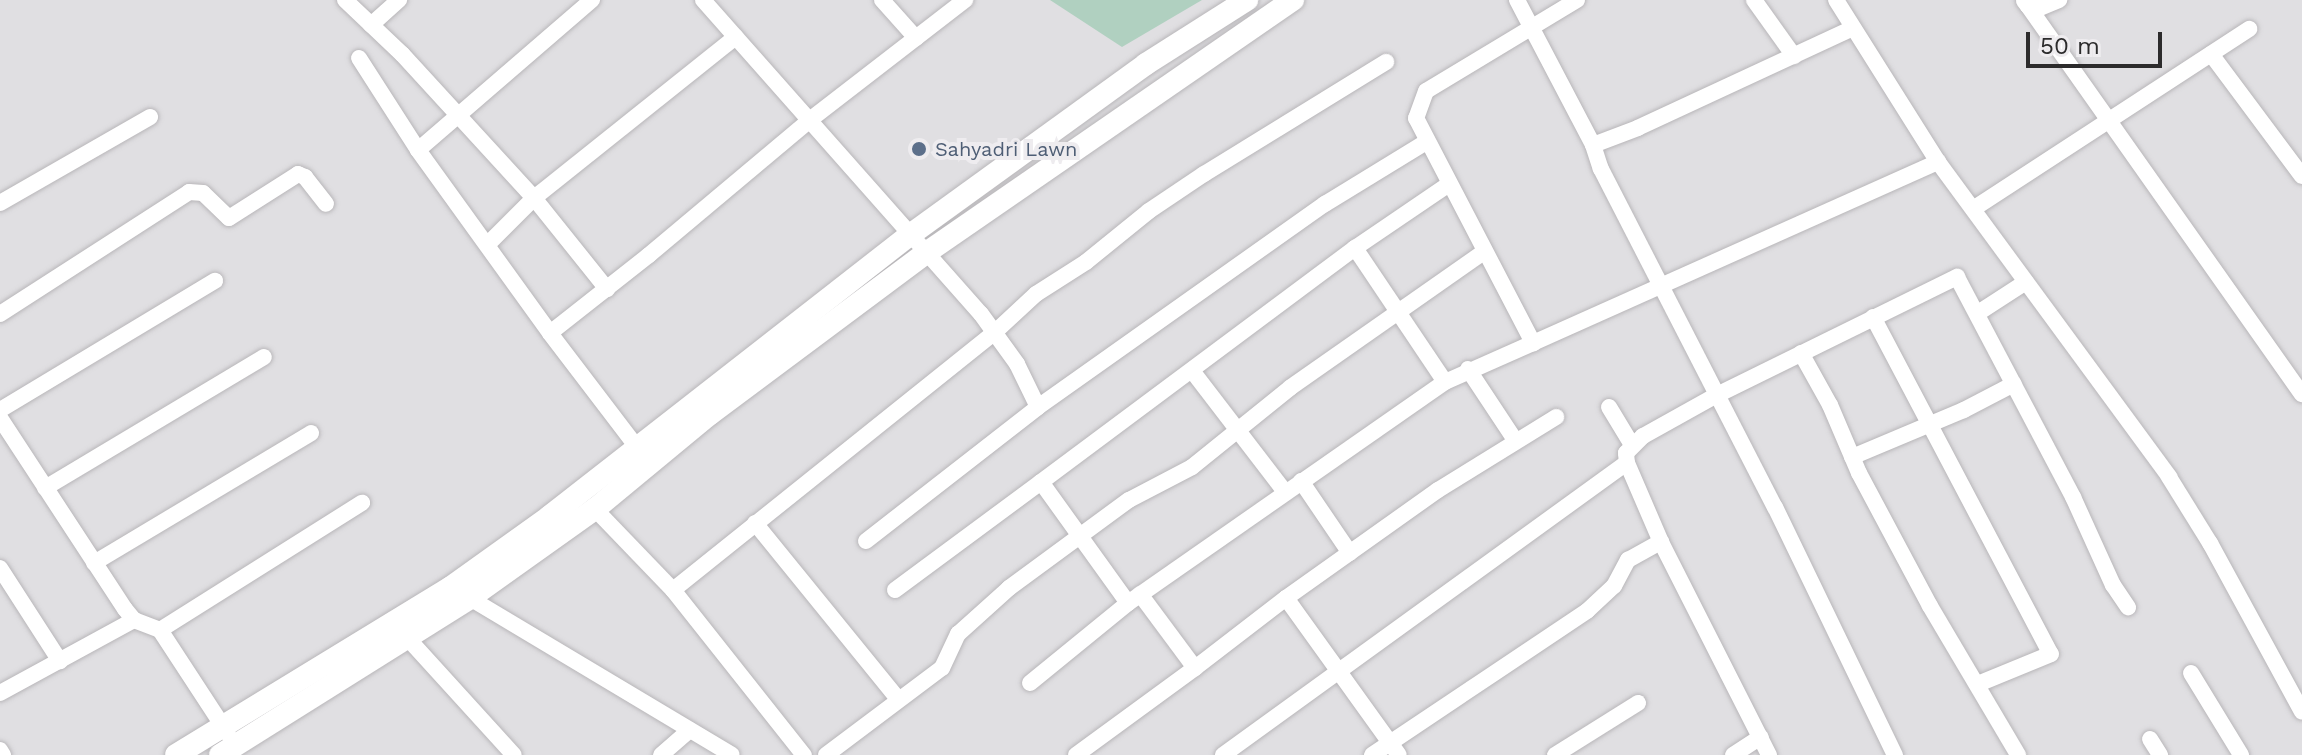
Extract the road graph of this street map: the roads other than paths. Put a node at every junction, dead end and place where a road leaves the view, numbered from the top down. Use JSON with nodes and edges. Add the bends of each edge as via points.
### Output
{"nodes":[{"id":1,"x":345,"y":0,"type":"edge"},
{"id":2,"x":399,"y":0,"type":"edge"},
{"id":3,"x":592,"y":0,"type":"edge"},
{"id":4,"x":703,"y":0,"type":"edge"},
{"id":5,"x":882,"y":0,"type":"edge"},
{"id":6,"x":965,"y":0,"type":"edge"},
{"id":7,"x":1247,"y":0,"type":"edge"},
{"id":8,"x":1293,"y":0,"type":"edge"},
{"id":9,"x":1517,"y":0,"type":"edge"},
{"id":10,"x":1577,"y":0,"type":"edge"},
{"id":11,"x":1754,"y":0,"type":"edge"},
{"id":12,"x":1836,"y":0,"type":"edge"},
{"id":13,"x":2059,"y":0,"type":"edge"},
{"id":14,"x":2026,"y":3,"type":"edge"},
{"id":15,"x":371,"y":25,"type":"junction"},
{"id":16,"x":1533,"y":28,"type":"junction"},
{"id":17,"x":1853,"y":28,"type":"junction"},
{"id":18,"x":2249,"y":29,"type":"dead end"},
{"id":19,"x":736,"y":37,"type":"junction"},
{"id":20,"x":916,"y":38,"type":"junction"},
{"id":21,"x":2211,"y":54,"type":"junction"},
{"id":22,"x":1794,"y":56,"type":"junction"},
{"id":23,"x":359,"y":58,"type":"dead end"},
{"id":24,"x":1386,"y":62,"type":"dead end"},
{"id":25,"x":459,"y":116,"type":"junction"},
{"id":26,"x":150,"y":117,"type":"dead end"},
{"id":27,"x":811,"y":119,"type":"junction"},
{"id":28,"x":2108,"y":120,"type":"junction"},
{"id":29,"x":1426,"y":142,"type":"junction"},
{"id":30,"x":1593,"y":145,"type":"junction"},
{"id":31,"x":418,"y":150,"type":"junction"},
{"id":32,"x":1938,"y":162,"type":"junction"},
{"id":33,"x":2302,"y":176,"type":"edge"},
{"id":34,"x":1449,"y":184,"type":"junction"},
{"id":35,"x":534,"y":198,"type":"junction"},
{"id":36,"x":0,"y":203,"type":"edge"},
{"id":37,"x":326,"y":204,"type":"dead end"},
{"id":38,"x":1973,"y":209,"type":"junction"},
{"id":39,"x":910,"y":235,"type":"junction"},
{"id":40,"x":489,"y":243,"type":"junction"},
{"id":41,"x":1355,"y":248,"type":"junction"},
{"id":42,"x":1484,"y":252,"type":"junction"},
{"id":43,"x":926,"y":253,"type":"junction"},
{"id":44,"x":215,"y":281,"type":"dead end"},
{"id":45,"x":2026,"y":282,"type":"junction"},
{"id":46,"x":1663,"y":286,"type":"junction"},
{"id":47,"x":607,"y":289,"type":"junction"},
{"id":48,"x":1398,"y":311,"type":"junction"},
{"id":49,"x":1978,"y":313,"type":"junction"},
{"id":50,"x":0,"y":314,"type":"edge"},
{"id":51,"x":1873,"y":317,"type":"junction"},
{"id":52,"x":995,"y":332,"type":"junction"},
{"id":53,"x":550,"y":333,"type":"junction"},
{"id":54,"x":1533,"y":343,"type":"junction"},
{"id":55,"x":1801,"y":353,"type":"junction"},
{"id":56,"x":264,"y":357,"type":"dead end"},
{"id":57,"x":1468,"y":369,"type":"junction"},
{"id":58,"x":1193,"y":372,"type":"junction"},
{"id":59,"x":1445,"y":382,"type":"junction"},
{"id":60,"x":2014,"y":384,"type":"junction"},
{"id":61,"x":2302,"y":394,"type":"edge"},
{"id":62,"x":1715,"y":396,"type":"junction"},
{"id":63,"x":1038,"y":407,"type":"junction"},
{"id":64,"x":1609,"y":407,"type":"dead end"},
{"id":65,"x":0,"y":410,"type":"edge"},
{"id":66,"x":1556,"y":417,"type":"dead end"},
{"id":67,"x":0,"y":418,"type":"edge"},
{"id":68,"x":1930,"y":425,"type":"junction"},
{"id":69,"x":1236,"y":430,"type":"junction"},
{"id":70,"x":311,"y":433,"type":"dead end"},
{"id":71,"x":1515,"y":440,"type":"junction"},
{"id":72,"x":1632,"y":445,"type":"junction"},
{"id":73,"x":636,"y":446,"type":"junction"},
{"id":74,"x":1852,"y":457,"type":"junction"},
{"id":75,"x":1627,"y":463,"type":"junction"},
{"id":76,"x":1301,"y":481,"type":"junction"},
{"id":77,"x":1041,"y":482,"type":"junction"},
{"id":78,"x":45,"y":488,"type":"junction"},
{"id":79,"x":1285,"y":492,"type":"junction"},
{"id":80,"x":362,"y":503,"type":"dead end"},
{"id":81,"x":595,"y":509,"type":"junction"},
{"id":82,"x":755,"y":523,"type":"junction"},
{"id":83,"x":1082,"y":535,"type":"junction"},
{"id":84,"x":866,"y":541,"type":"dead end"},
{"id":85,"x":1661,"y":542,"type":"junction"},
{"id":86,"x":1350,"y":553,"type":"junction"},
{"id":87,"x":94,"y":563,"type":"junction"},
{"id":88,"x":0,"y":568,"type":"edge"},
{"id":89,"x":673,"y":590,"type":"junction"},
{"id":90,"x":895,"y":590,"type":"dead end"},
{"id":91,"x":460,"y":593,"type":"junction"},
{"id":92,"x":1134,"y":598,"type":"junction"},
{"id":93,"x":1286,"y":598,"type":"junction"},
{"id":94,"x":2128,"y":607,"type":"dead end"},
{"id":95,"x":134,"y":620,"type":"junction"},
{"id":96,"x":160,"y":630,"type":"junction"},
{"id":97,"x":400,"y":630,"type":"junction"},
{"id":98,"x":60,"y":661,"type":"junction"},
{"id":99,"x":1195,"y":668,"type":"junction"},
{"id":100,"x":1342,"y":672,"type":"junction"},
{"id":101,"x":2191,"y":673,"type":"dead end"},
{"id":102,"x":1030,"y":683,"type":"dead end"},
{"id":103,"x":1978,"y":684,"type":"junction"},
{"id":104,"x":0,"y":693,"type":"edge"},
{"id":105,"x":898,"y":699,"type":"junction"},
{"id":106,"x":1638,"y":703,"type":"dead end"},
{"id":107,"x":2302,"y":712,"type":"edge"},
{"id":108,"x":221,"y":727,"type":"junction"},
{"id":109,"x":690,"y":730,"type":"junction"},
{"id":110,"x":1761,"y":737,"type":"junction"},
{"id":111,"x":2150,"y":739,"type":"dead end"},
{"id":112,"x":229,"y":749,"type":"edge"},
{"id":113,"x":1394,"y":749,"type":"edge"},
{"id":114,"x":504,"y":752,"type":"edge"},
{"id":115,"x":176,"y":755,"type":"edge"},
{"id":116,"x":661,"y":755,"type":"edge"},
{"id":117,"x":732,"y":755,"type":"edge"},
{"id":118,"x":804,"y":755,"type":"edge"},
{"id":119,"x":826,"y":755,"type":"edge"},
{"id":120,"x":1076,"y":755,"type":"edge"},
{"id":121,"x":1223,"y":755,"type":"edge"},
{"id":122,"x":1372,"y":755,"type":"edge"},
{"id":123,"x":1555,"y":755,"type":"edge"},
{"id":124,"x":1733,"y":755,"type":"edge"},
{"id":125,"x":1769,"y":755,"type":"edge"},
{"id":126,"x":1895,"y":755,"type":"edge"},
{"id":127,"x":2018,"y":755,"type":"edge"},
{"id":128,"x":2160,"y":755,"type":"edge"},
{"id":129,"x":2241,"y":755,"type":"edge"}],
"edges":[{"from":1,"to":15,"type":"street"},
{"from":2,"to":15,"type":"street"},
{"from":3,"to":25,"type":"street"},
{"from":4,"to":19,"type":"street"},
{"from":5,"to":20,"type":"street"},
{"from":6,"to":20,"type":"street"},
{"from":7,"to":39,"type":"street","via":[[1146,64]]},
{"from":8,"to":43,"type":"street"},
{"from":9,"to":16,"type":"street"},
{"from":10,"to":16,"type":"street"},
{"from":11,"to":22,"type":"street"},
{"from":12,"to":17,"type":"street"},
{"from":13,"to":14,"type":"street","via":[[2040,8]]},
{"from":14,"to":28,"type":"street"},
{"from":15,"to":25,"type":"street"},
{"from":16,"to":29,"type":"street","via":[[1426,91],[1416,118]]},
{"from":16,"to":30,"type":"street"},
{"from":17,"to":22,"type":"street"},
{"from":17,"to":32,"type":"street"},
{"from":18,"to":21,"type":"street"},
{"from":19,"to":27,"type":"street"},
{"from":19,"to":35,"type":"street"},
{"from":20,"to":27,"type":"street"},
{"from":21,"to":28,"type":"street"},
{"from":21,"to":33,"type":"street"},
{"from":22,"to":30,"type":"street"},
{"from":23,"to":31,"type":"street"},
{"from":24,"to":52,"type":"street","via":[[1160,203],[1036,294]]},
{"from":25,"to":31,"type":"street"},
{"from":25,"to":35,"type":"street"},
{"from":26,"to":36,"type":"street"},
{"from":27,"to":39,"type":"street"},
{"from":27,"to":47,"type":"street"},
{"from":28,"to":38,"type":"street"},
{"from":28,"to":61,"type":"street"},
{"from":29,"to":34,"type":"street"},
{"from":29,"to":63,"type":"street","via":[[1325,204]]},
{"from":30,"to":46,"type":"street"},
{"from":31,"to":40,"type":"street"},
{"from":32,"to":38,"type":"street"},
{"from":32,"to":46,"type":"street"},
{"from":34,"to":41,"type":"street"},
{"from":34,"to":42,"type":"street"},
{"from":35,"to":40,"type":"street"},
{"from":35,"to":47,"type":"street"},
{"from":37,"to":50,"type":"street","via":[[298,174],[229,218],[203,193],[189,192]]},
{"from":38,"to":45,"type":"street"},
{"from":39,"to":43,"type":"street"},
{"from":39,"to":73,"type":"street"},
{"from":40,"to":53,"type":"street"},
{"from":41,"to":48,"type":"street"},
{"from":41,"to":58,"type":"street"},
{"from":42,"to":48,"type":"street"},
{"from":42,"to":54,"type":"street"},
{"from":43,"to":52,"type":"street"},
{"from":43,"to":81,"type":"street","via":[[698,423]]},
{"from":44,"to":65,"type":"street"},
{"from":45,"to":49,"type":"street"},
{"from":45,"to":107,"type":"street","via":[[2169,477]]},
{"from":46,"to":54,"type":"street"},
{"from":46,"to":62,"type":"street"},
{"from":47,"to":53,"type":"street"},
{"from":48,"to":59,"type":"street"},
{"from":48,"to":69,"type":"street"},
{"from":49,"to":51,"type":"street","via":[[1957,277]]},
{"from":49,"to":60,"type":"street"},
{"from":51,"to":55,"type":"street"},
{"from":51,"to":68,"type":"street"},
{"from":52,"to":63,"type":"street"},
{"from":52,"to":82,"type":"street"},
{"from":53,"to":73,"type":"street"},
{"from":54,"to":57,"type":"street"},
{"from":55,"to":62,"type":"street"},
{"from":55,"to":74,"type":"street"},
{"from":56,"to":78,"type":"street"},
{"from":57,"to":59,"type":"street"},
{"from":57,"to":71,"type":"street"},
{"from":58,"to":69,"type":"street"},
{"from":58,"to":77,"type":"street"},
{"from":59,"to":76,"type":"street"},
{"from":60,"to":68,"type":"street"},
{"from":60,"to":94,"type":"street"},
{"from":62,"to":72,"type":"street"},
{"from":62,"to":126,"type":"street"},
{"from":63,"to":84,"type":"street"},
{"from":64,"to":72,"type":"street"},
{"from":66,"to":71,"type":"street"},
{"from":67,"to":78,"type":"street"},
{"from":68,"to":74,"type":"street"},
{"from":68,"to":103,"type":"street","via":[[2051,654]]},
{"from":69,"to":79,"type":"street"},
{"from":69,"to":83,"type":"street","via":[[1192,467],[1129,500]]},
{"from":70,"to":87,"type":"street"},
{"from":71,"to":86,"type":"street"},
{"from":72,"to":75,"type":"street"},
{"from":73,"to":91,"type":"street"},
{"from":74,"to":103,"type":"street","via":[[1930,606]]},
{"from":75,"to":85,"type":"street"},
{"from":75,"to":100,"type":"street"},
{"from":76,"to":79,"type":"street"},
{"from":76,"to":86,"type":"street"},
{"from":77,"to":83,"type":"street"},
{"from":77,"to":90,"type":"street"},
{"from":78,"to":87,"type":"street"},
{"from":79,"to":92,"type":"street"},
{"from":80,"to":96,"type":"street"},
{"from":81,"to":89,"type":"street"},
{"from":81,"to":91,"type":"street"},
{"from":82,"to":89,"type":"street"},
{"from":82,"to":105,"type":"street"},
{"from":83,"to":92,"type":"street"},
{"from":83,"to":105,"type":"street","via":[[983,609],[958,634],[942,668]]},
{"from":85,"to":110,"type":"street"},
{"from":85,"to":113,"type":"street","via":[[1628,560],[1614,586],[1587,611]]},
{"from":86,"to":93,"type":"street"},
{"from":87,"to":95,"type":"street"},
{"from":88,"to":98,"type":"street"},
{"from":89,"to":118,"type":"street"},
{"from":91,"to":97,"type":"street"},
{"from":91,"to":109,"type":"street"},
{"from":92,"to":99,"type":"street"},
{"from":92,"to":102,"type":"street"},
{"from":93,"to":99,"type":"street"},
{"from":93,"to":100,"type":"street"},
{"from":95,"to":96,"type":"street"},
{"from":95,"to":98,"type":"street"},
{"from":96,"to":108,"type":"street"},
{"from":97,"to":108,"type":"street"},
{"from":97,"to":112,"type":"street"},
{"from":97,"to":114,"type":"street"},
{"from":98,"to":104,"type":"street"},
{"from":99,"to":120,"type":"street"},
{"from":100,"to":113,"type":"street"},
{"from":100,"to":121,"type":"street"},
{"from":101,"to":129,"type":"street"},
{"from":103,"to":127,"type":"street"},
{"from":105,"to":119,"type":"street"},
{"from":106,"to":123,"type":"street"},
{"from":108,"to":112,"type":"street"},
{"from":108,"to":115,"type":"street"},
{"from":109,"to":116,"type":"street"},
{"from":109,"to":117,"type":"street"},
{"from":110,"to":124,"type":"street"},
{"from":110,"to":125,"type":"street"},
{"from":111,"to":128,"type":"street"},
{"from":113,"to":122,"type":"street"}]}
